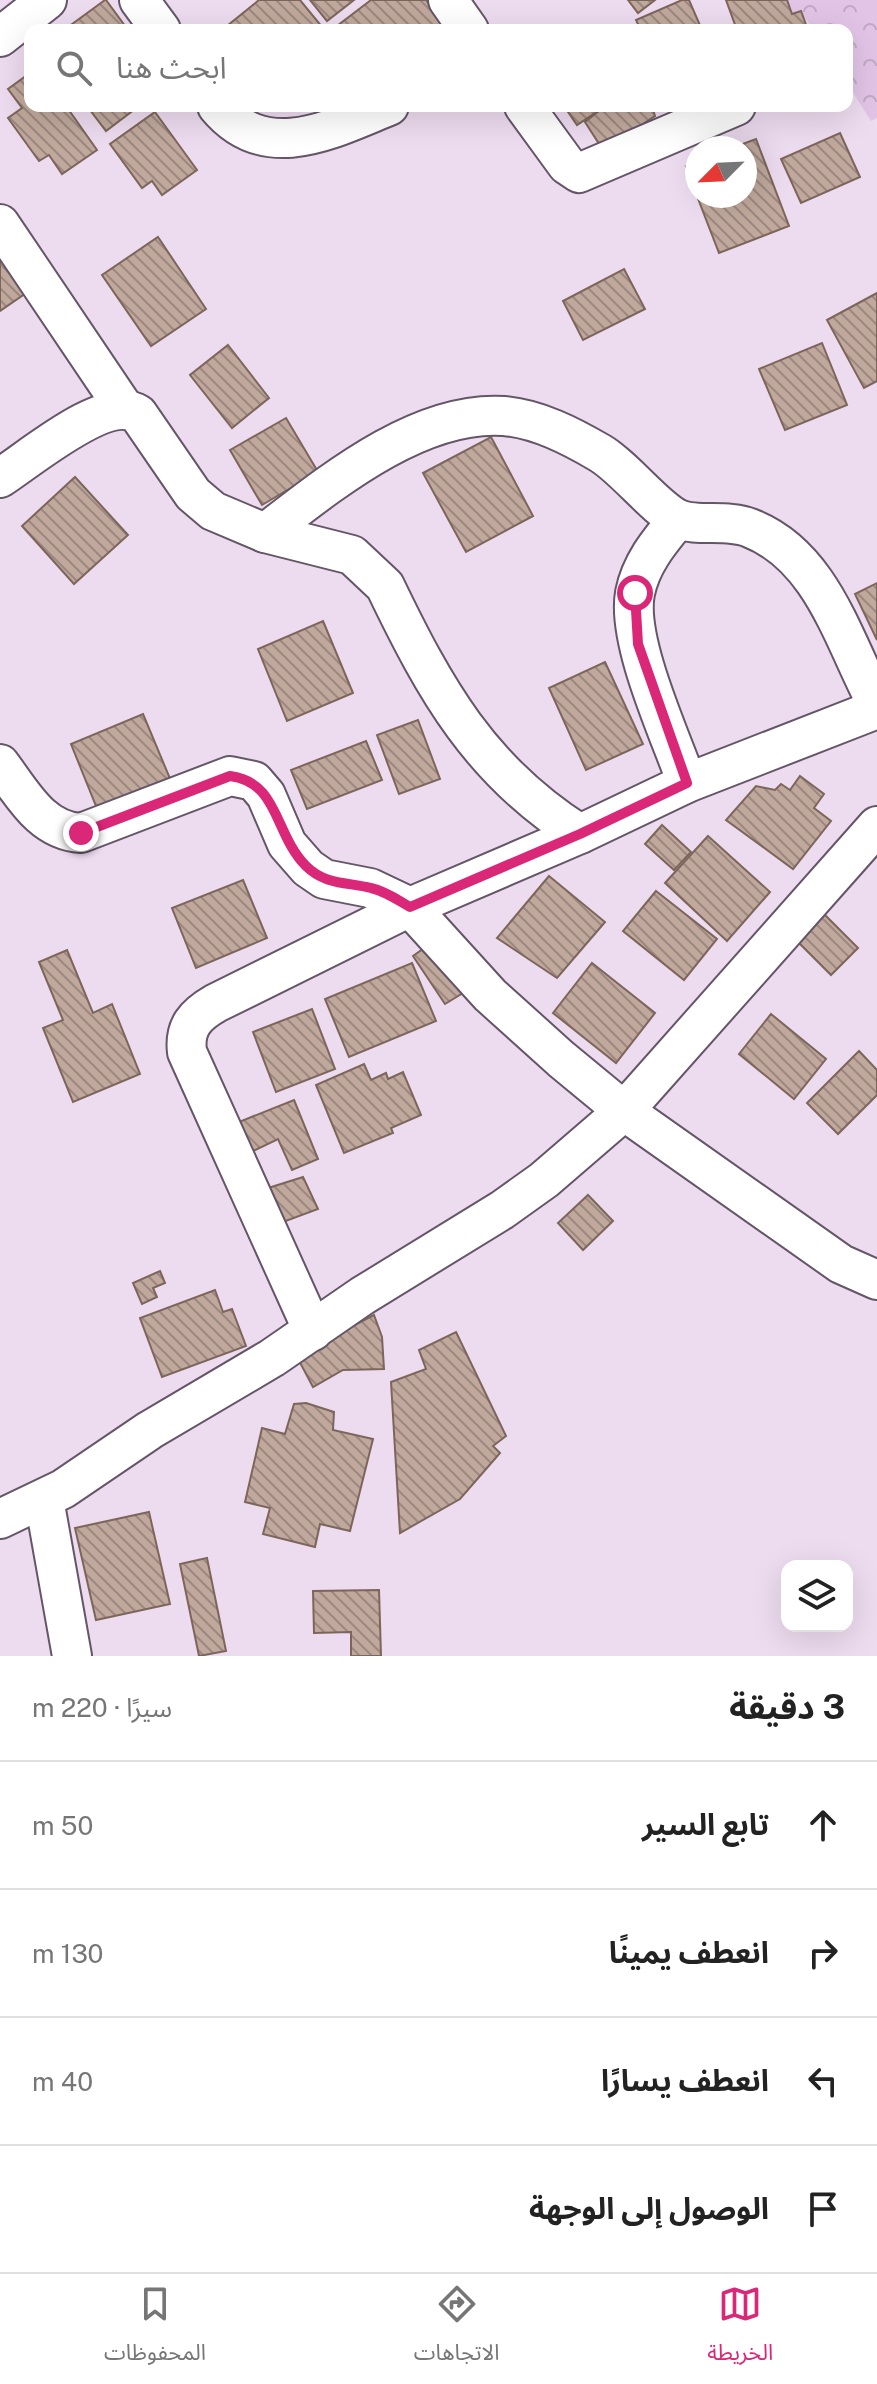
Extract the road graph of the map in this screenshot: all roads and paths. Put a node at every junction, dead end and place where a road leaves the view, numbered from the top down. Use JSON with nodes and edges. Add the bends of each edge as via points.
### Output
{"nodes":[{"id":1,"x":47,"y":0,"type":"edge"},
{"id":2,"x":139,"y":0,"type":"edge"},
{"id":3,"x":448,"y":0,"type":"edge"},
{"id":4,"x":157,"y":24,"type":"edge"},
{"id":5,"x":465,"y":24,"type":"edge"},
{"id":6,"x":0,"y":37,"type":"edge"},
{"id":7,"x":223,"y":112,"type":"edge"},
{"id":8,"x":374,"y":112,"type":"edge"},
{"id":9,"x":528,"y":112,"type":"edge"},
{"id":10,"x":722,"y":112,"type":"edge"},
{"id":11,"x":0,"y":224,"type":"edge"},
{"id":12,"x":124,"y":408,"type":"junction"},
{"id":13,"x":0,"y":478,"type":"edge"},
{"id":14,"x":678,"y":519,"type":"junction"},
{"id":15,"x":265,"y":533,"type":"junction"},
{"id":16,"x":877,"y":706,"type":"edge"},
{"id":17,"x":0,"y":764,"type":"edge"},
{"id":18,"x":687,"y":783,"type":"junction"},
{"id":19,"x":877,"y":826,"type":"edge"},
{"id":20,"x":580,"y":834,"type":"junction"},
{"id":21,"x":410,"y":907,"type":"junction"},
{"id":22,"x":624,"y":1111,"type":"junction"},
{"id":23,"x":877,"y":1280,"type":"edge"},
{"id":24,"x":313,"y":1331,"type":"junction"},
{"id":25,"x":44,"y":1499,"type":"junction"},
{"id":26,"x":0,"y":1519,"type":"edge"},
{"id":27,"x":72,"y":1656,"type":"edge"}],
"edges":[{"from":1,"to":6,"type":"street"},
{"from":2,"to":4,"type":"street"},
{"from":3,"to":5,"type":"street"},
{"from":7,"to":8,"type":"street","via":[[237,125],[288,140]]},
{"from":9,"to":10,"type":"street","via":[[567,165],[579,173]]},
{"from":11,"to":12,"type":"street"},
{"from":12,"to":13,"type":"street","via":[[92,418]]},
{"from":12,"to":15,"type":"street","via":[[148,423],[193,494],[231,521]]},
{"from":14,"to":15,"type":"street","via":[[605,455],[568,435],[505,416],[470,418],[382,450]]},
{"from":14,"to":16,"type":"street","via":[[745,526],[776,539],[803,563]]},
{"from":14,"to":18,"type":"street","via":[[642,571],[634,612],[638,644]]},
{"from":15,"to":20,"type":"street","via":[[352,555],[367,567],[385,586],[462,728],[541,810]]},
{"from":16,"to":18,"type":"street"},
{"from":17,"to":21,"type":"street","via":[[41,817],[64,832],[81,833],[230,776],[254,781],[266,795],[287,844],[308,868],[324,879],[370,888]]},
{"from":18,"to":20,"type":"street"},
{"from":19,"to":22,"type":"street"},
{"from":20,"to":21,"type":"street"},
{"from":21,"to":22,"type":"street","via":[[490,995]]},
{"from":21,"to":24,"type":"street","via":[[206,1008],[185,1038]]},
{"from":22,"to":23,"type":"street","via":[[841,1264]]},
{"from":22,"to":24,"type":"street","via":[[502,1210]]},
{"from":24,"to":25,"type":"street"},
{"from":25,"to":26,"type":"street"},
{"from":25,"to":27,"type":"street"}]}
